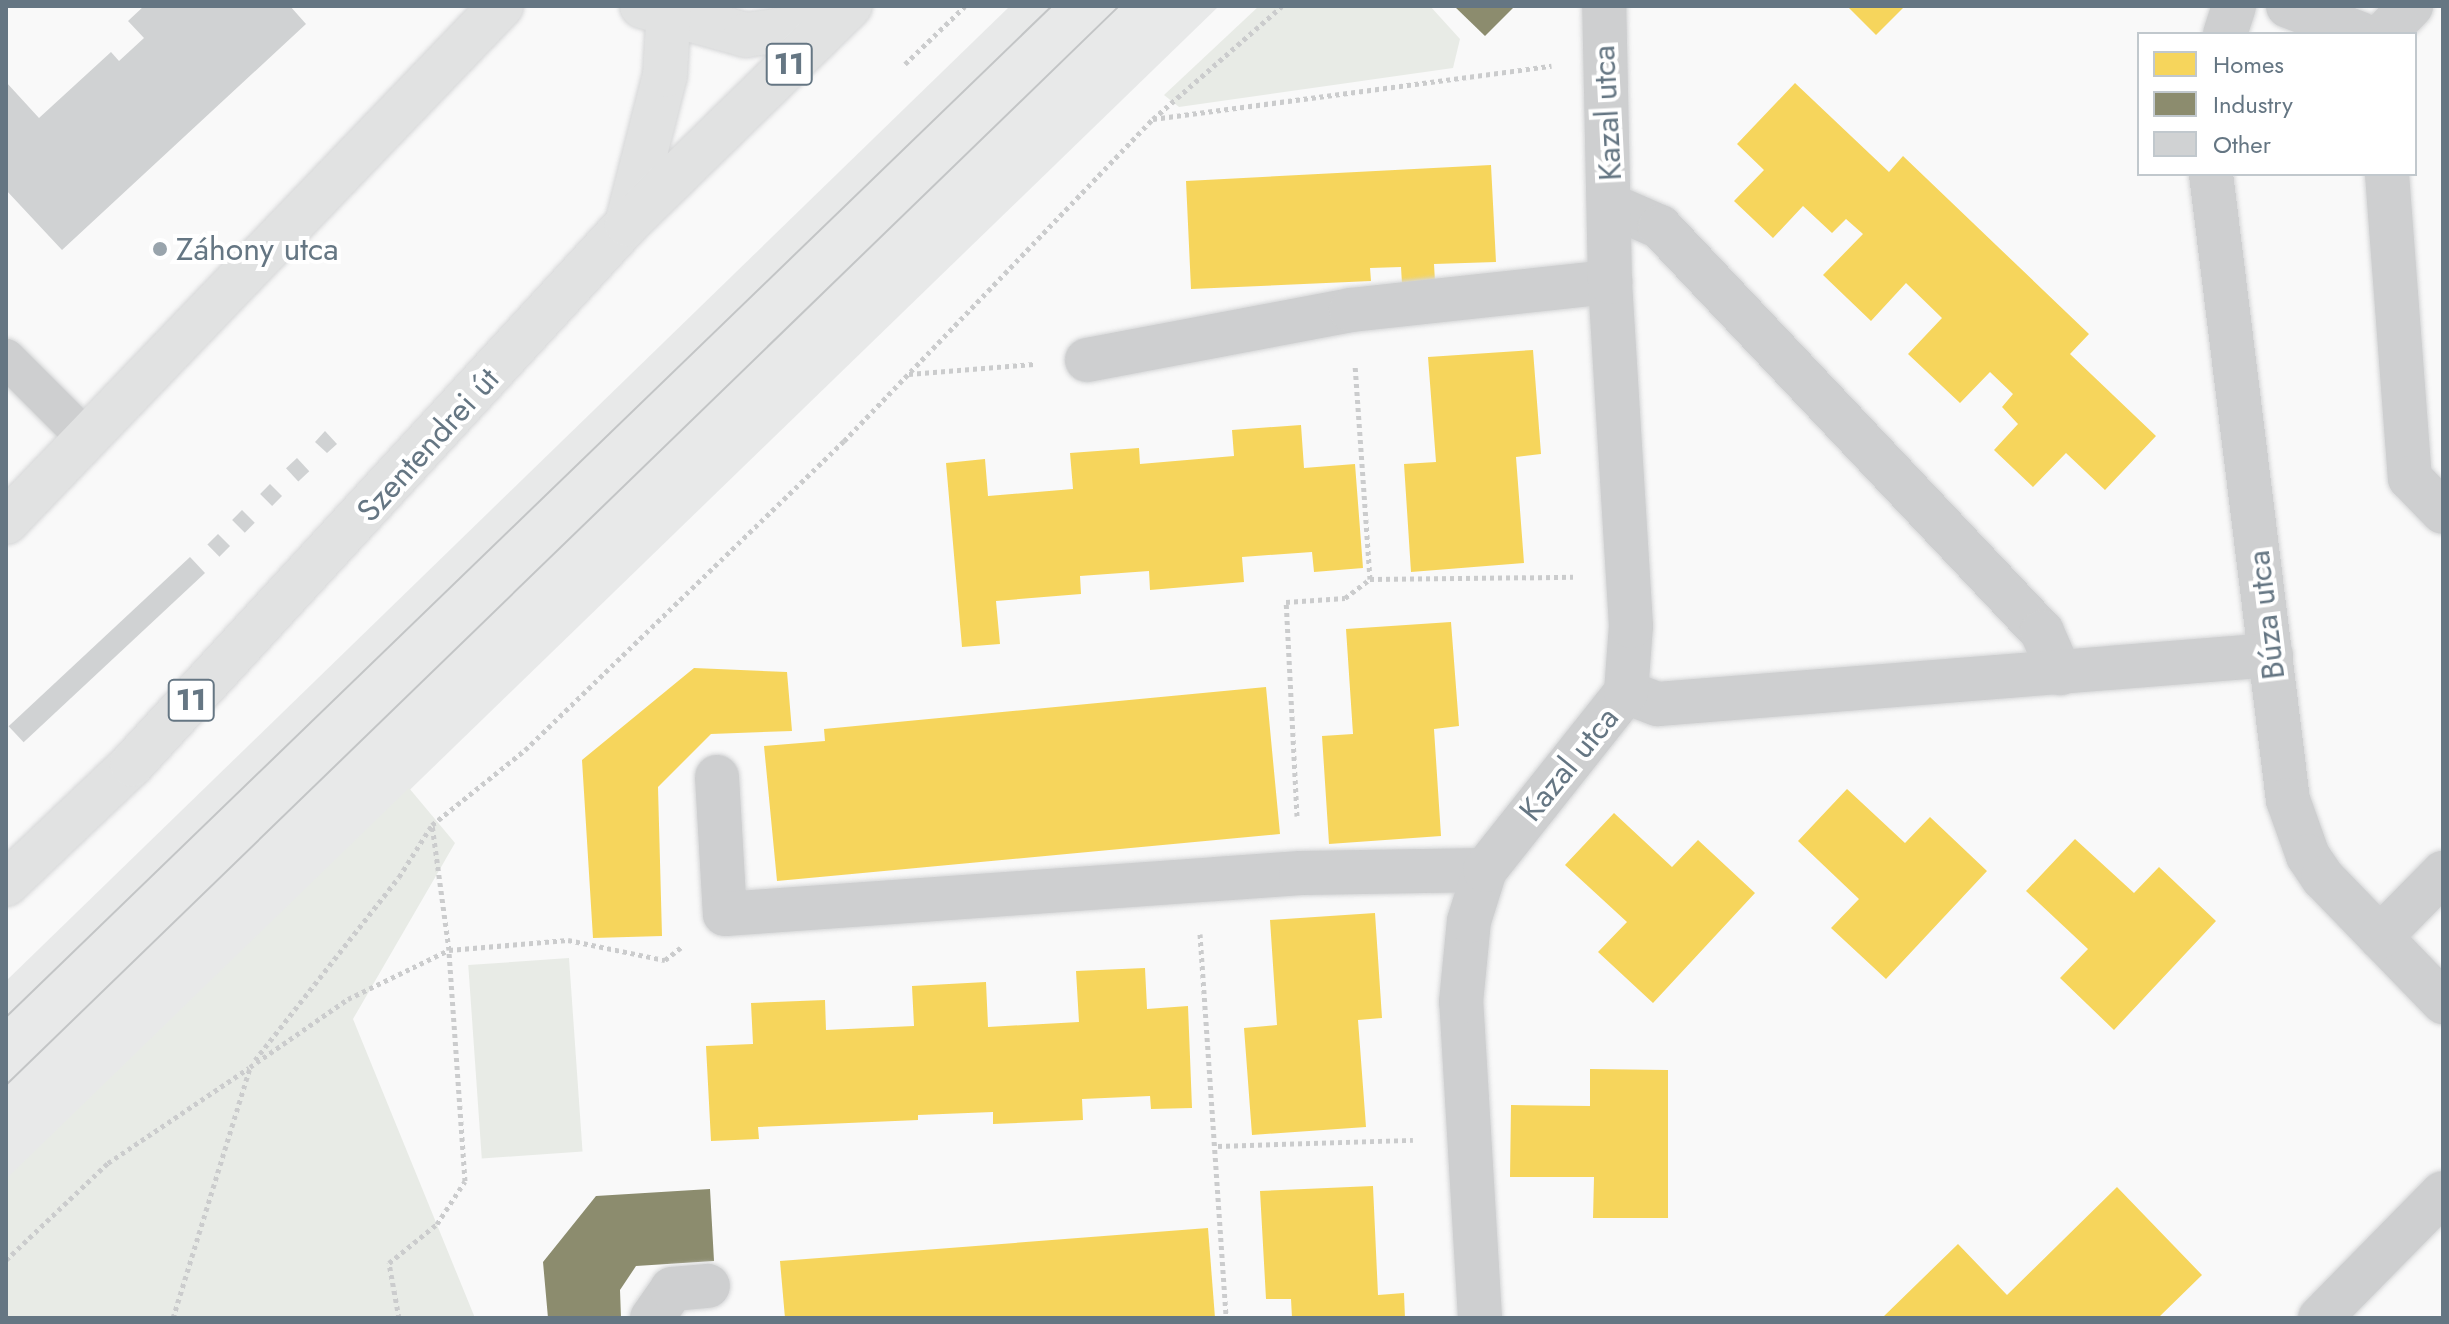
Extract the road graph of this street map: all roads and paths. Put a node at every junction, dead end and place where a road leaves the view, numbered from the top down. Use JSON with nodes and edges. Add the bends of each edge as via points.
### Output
{"nodes":[{"id":1,"x":501,"y":6,"type":"edge"},
{"id":2,"x":965,"y":6,"type":"edge"},
{"id":3,"x":1282,"y":6,"type":"edge"},
{"id":4,"x":1604,"y":6,"type":"edge"},
{"id":5,"x":2234,"y":6,"type":"edge"},
{"id":6,"x":2288,"y":6,"type":"edge"},
{"id":7,"x":2411,"y":6,"type":"edge"},
{"id":8,"x":660,"y":8,"type":"edge"},
{"id":9,"x":841,"y":14,"type":"edge"},
{"id":10,"x":2226,"y":32,"type":"edge"},
{"id":11,"x":2356,"y":32,"type":"edge"},
{"id":12,"x":2386,"y":32,"type":"edge"},
{"id":13,"x":1602,"y":60,"type":"junction"},
{"id":14,"x":905,"y":64,"type":"dead end"},
{"id":15,"x":1153,"y":119,"type":"junction"},
{"id":16,"x":2211,"y":176,"type":"edge"},
{"id":17,"x":2387,"y":176,"type":"edge"},
{"id":18,"x":1612,"y":206,"type":"junction"},
{"id":19,"x":627,"y":224,"type":"junction"},
{"id":20,"x":1610,"y":282,"type":"junction"},
{"id":21,"x":1351,"y":310,"type":"junction"},
{"id":22,"x":6,"y":358,"type":"edge"},
{"id":23,"x":1087,"y":360,"type":"joint"},
{"id":24,"x":909,"y":374,"type":"junction"},
{"id":25,"x":85,"y":437,"type":"junction"},
{"id":26,"x":2443,"y":512,"type":"edge"},
{"id":27,"x":6,"y":522,"type":"edge"},
{"id":28,"x":1624,"y":576,"type":"junction"},
{"id":29,"x":1370,"y":579,"type":"junction"},
{"id":30,"x":2271,"y":655,"type":"junction"},
{"id":31,"x":2060,"y":673,"type":"junction"},
{"id":32,"x":1626,"y":692,"type":"junction"},
{"id":33,"x":717,"y":777,"type":"dead end"},
{"id":34,"x":432,"y":825,"type":"junction"},
{"id":35,"x":1485,"y":870,"type":"junction"},
{"id":36,"x":1301,"y":873,"type":"junction"},
{"id":37,"x":2443,"y":873,"type":"edge"},
{"id":38,"x":1196,"y":882,"type":"junction"},
{"id":39,"x":6,"y":884,"type":"edge"},
{"id":40,"x":725,"y":914,"type":"junction"},
{"id":41,"x":2380,"y":937,"type":"junction"},
{"id":42,"x":449,"y":950,"type":"junction"},
{"id":43,"x":2443,"y":1002,"type":"edge"},
{"id":44,"x":250,"y":1067,"type":"junction"},
{"id":45,"x":1468,"y":1138,"type":"junction"},
{"id":46,"x":1218,"y":1146,"type":"junction"},
{"id":47,"x":2443,"y":1193,"type":"edge"},
{"id":48,"x":6,"y":1260,"type":"edge"},
{"id":49,"x":708,"y":1286,"type":"dead end"},
{"id":50,"x":173,"y":1318,"type":"edge"},
{"id":51,"x":399,"y":1318,"type":"edge"},
{"id":52,"x":652,"y":1318,"type":"edge"},
{"id":53,"x":1226,"y":1318,"type":"edge"},
{"id":54,"x":1480,"y":1318,"type":"edge"},
{"id":55,"x":2320,"y":1318,"type":"edge"}],
"edges":[{"from":1,"to":25,"type":"main road"},
{"from":2,"to":14,"type":"path"},
{"from":3,"to":15,"type":"path"},
{"from":4,"to":13,"type":"street","name":"Kazal utca"},
{"from":5,"to":10,"type":"street"},
{"from":6,"to":11,"type":"street"},
{"from":7,"to":12,"type":"street"},
{"from":8,"to":9,"type":"main road","via":[[746,35]]},
{"from":8,"to":19,"type":"main road","via":[[665,75]]},
{"from":9,"to":19,"type":"main road","name":"Szentendrei út","number":"11"},
{"from":13,"to":15,"type":"path"},
{"from":13,"to":18,"type":"street","name":"Kazal utca"},
{"from":15,"to":24,"type":"path"},
{"from":16,"to":30,"type":"street","name":"Búza utca"},
{"from":17,"to":26,"type":"street","via":[[2410,478]]},
{"from":18,"to":20,"type":"street","name":"Kazal utca"},
{"from":18,"to":31,"type":"street","via":[[1660,227],[2042,632]]},
{"from":19,"to":39,"type":"main road","name":"Szentendrei út","number":"11","via":[[132,764]]},
{"from":20,"to":21,"type":"street"},
{"from":20,"to":28,"type":"street","name":"Kazal utca"},
{"from":21,"to":23,"type":"street"},
{"from":21,"to":29,"type":"path"},
{"from":22,"to":25,"type":"lane"},
{"from":23,"to":24,"type":"path"},
{"from":24,"to":34,"type":"path","via":[[525,750]]},
{"from":25,"to":27,"type":"main road"},
{"from":28,"to":29,"type":"path"},
{"from":28,"to":32,"type":"street","name":"Kazal utca","via":[[1631,626]]},
{"from":29,"to":36,"type":"path","via":[[1345,598],[1286,602]]},
{"from":30,"to":31,"type":"street"},
{"from":30,"to":41,"type":"street","name":"Búza utca","via":[[2288,800],[2298,831],[2323,878]]},
{"from":31,"to":32,"type":"street","via":[[1658,704]]},
{"from":32,"to":35,"type":"street","name":"Kazal utca"},
{"from":33,"to":40,"type":"street"},
{"from":34,"to":42,"type":"path"},
{"from":34,"to":44,"type":"path","via":[[399,877]]},
{"from":35,"to":36,"type":"street"},
{"from":35,"to":45,"type":"street","name":"Kazal utca","via":[[1469,921],[1461,1002]]},
{"from":36,"to":38,"type":"street"},
{"from":37,"to":41,"type":"street"},
{"from":38,"to":40,"type":"street"},
{"from":38,"to":46,"type":"path"},
{"from":40,"to":42,"type":"path","via":[[665,960],[568,940]]},
{"from":41,"to":43,"type":"street","name":"Búza utca"},
{"from":42,"to":44,"type":"path","via":[[348,999]]},
{"from":42,"to":51,"type":"path","via":[[465,1181],[437,1224],[389,1263]]},
{"from":44,"to":48,"type":"path","via":[[108,1163]]},
{"from":44,"to":50,"type":"path"},
{"from":45,"to":46,"type":"path"},
{"from":45,"to":54,"type":"street","name":"Kazal utca"},
{"from":46,"to":53,"type":"path"},
{"from":47,"to":55,"type":"street"},
{"from":49,"to":52,"type":"street","via":[[672,1289]]}]}
